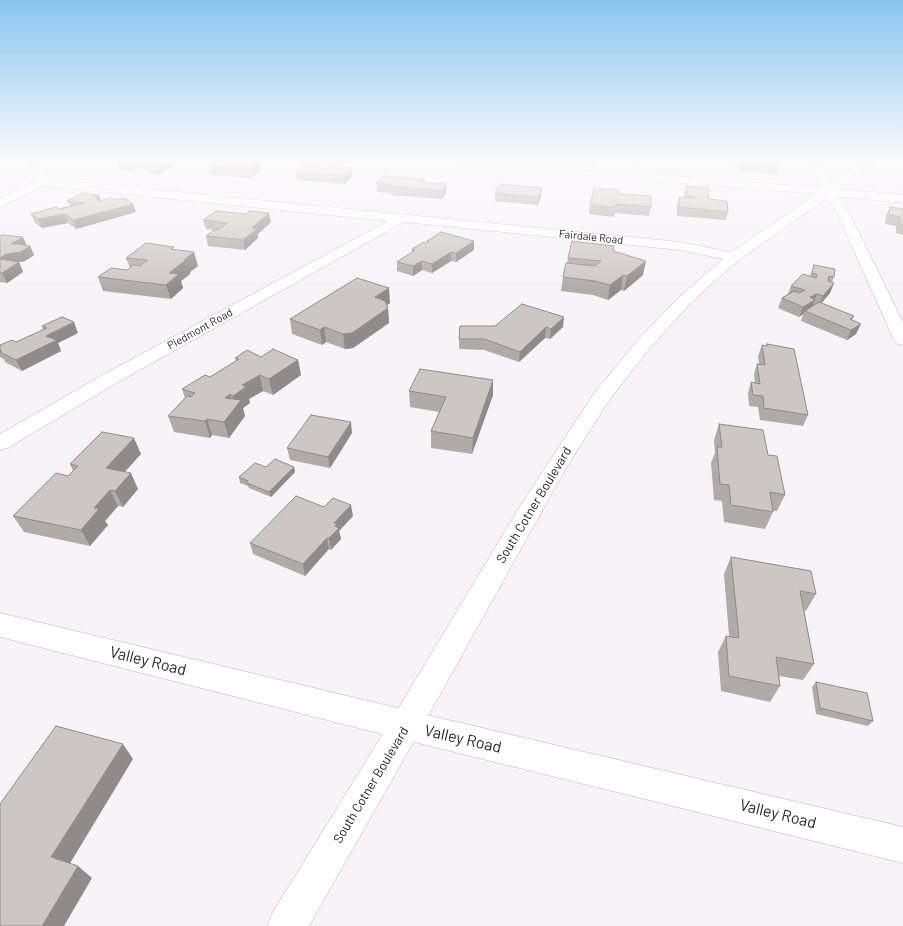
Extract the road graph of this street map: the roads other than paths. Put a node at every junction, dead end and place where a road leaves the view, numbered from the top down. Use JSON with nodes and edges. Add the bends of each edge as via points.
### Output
{"nodes":[{"id":1,"x":264,"y":204,"type":"edge"},
{"id":2,"x":811,"y":204,"type":"edge"},
{"id":3,"x":837,"y":204,"type":"edge"},
{"id":4,"x":402,"y":218,"type":"junction"},
{"id":5,"x":734,"y":257,"type":"junction"},
{"id":6,"x":903,"y":340,"type":"edge"},
{"id":7,"x":0,"y":443,"type":"edge"},
{"id":8,"x":0,"y":625,"type":"edge"},
{"id":9,"x":406,"y":725,"type":"junction"},
{"id":10,"x":903,"y":844,"type":"edge"},
{"id":11,"x":287,"y":926,"type":"edge"}],
"edges":[{"from":1,"to":4,"type":"main road","name":"Fairdale Road"},
{"from":2,"to":5,"type":"main road","name":"South Cotner Boulevard"},
{"from":3,"to":6,"type":"main road"},
{"from":4,"to":5,"type":"main road","name":"Fairdale Road","via":[[680,246]]},
{"from":4,"to":7,"type":"main road","name":"Piedmont Road"},
{"from":5,"to":9,"type":"main road","name":"South Cotner Boulevard","via":[[662,324],[602,396],[530,509]]},
{"from":8,"to":9,"type":"main road","name":"Valley Road"},
{"from":9,"to":10,"type":"main road","name":"Valley Road"},
{"from":9,"to":11,"type":"main road","name":"South Cotner Boulevard"}]}
